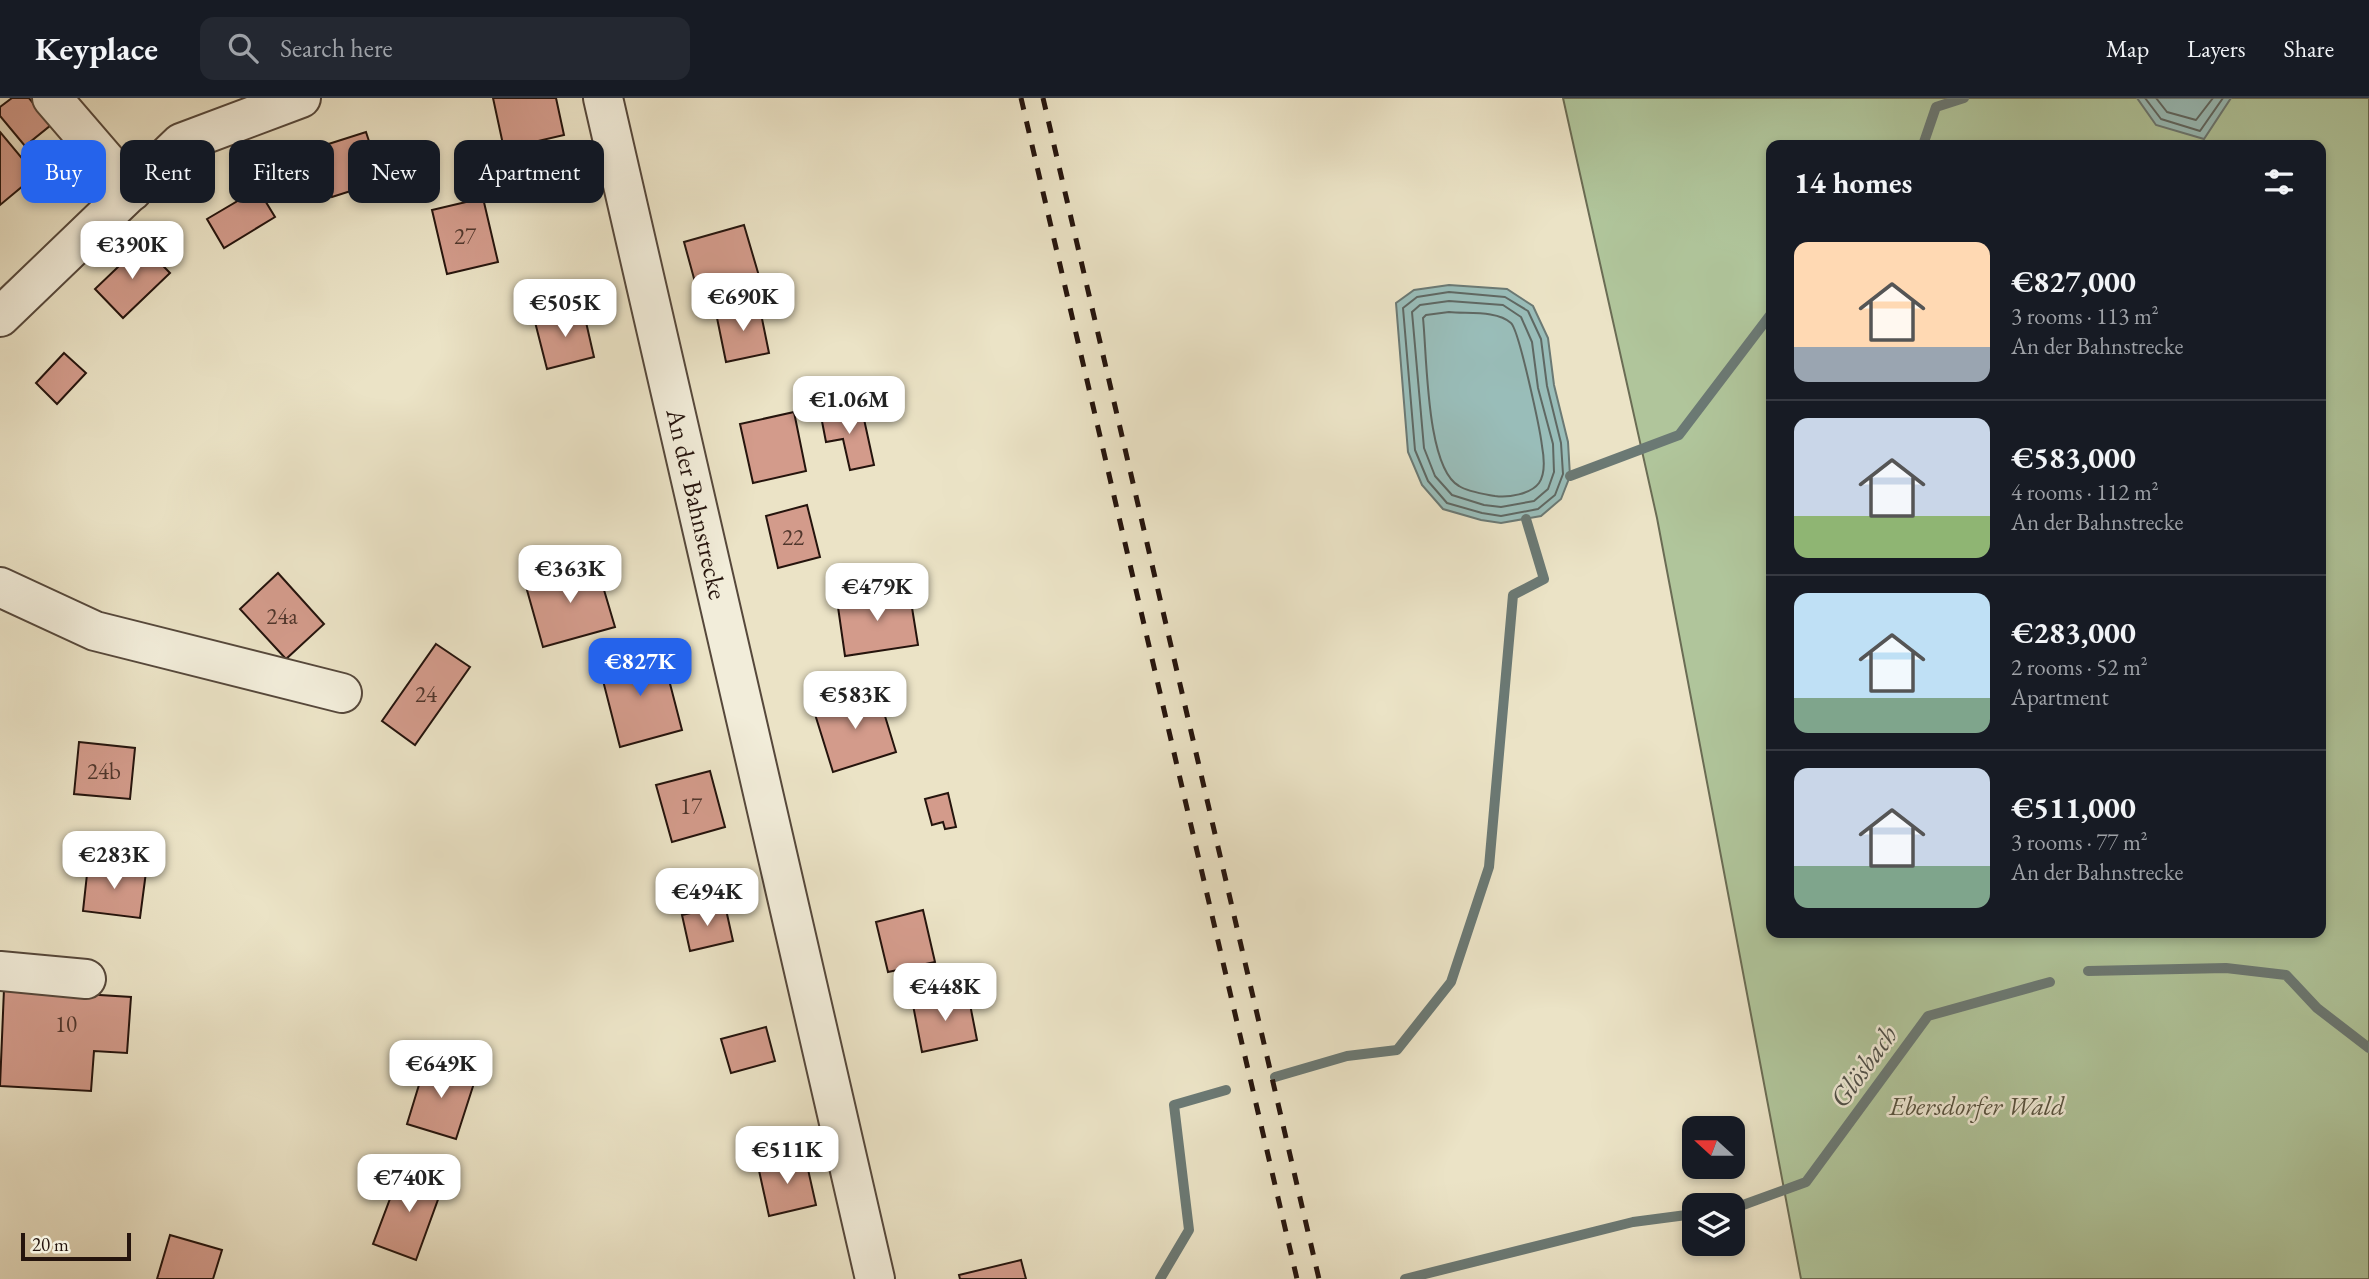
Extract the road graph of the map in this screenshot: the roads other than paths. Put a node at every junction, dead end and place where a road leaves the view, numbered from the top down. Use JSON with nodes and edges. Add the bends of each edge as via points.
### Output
{"nodes":[{"id":1,"x":52,"y":98,"type":"edge"},
{"id":2,"x":301,"y":98,"type":"edge"},
{"id":3,"x":603,"y":98,"type":"edge"},
{"id":4,"x":189,"y":140,"type":"edge"},
{"id":5,"x":120,"y":177,"type":"edge"},
{"id":6,"x":120,"y":202,"type":"edge"},
{"id":7,"x":0,"y":317,"type":"edge"},
{"id":8,"x":0,"y":587,"type":"edge"},
{"id":9,"x":342,"y":693,"type":"dead end"},
{"id":10,"x":0,"y":971,"type":"edge"},
{"id":11,"x":86,"y":979,"type":"dead end"},
{"id":12,"x":875,"y":1279,"type":"edge"}],
"edges":[{"from":1,"to":5,"type":"street"},
{"from":2,"to":4,"type":"street"},
{"from":3,"to":12,"type":"street","name":"An der Bahnstrecke"},
{"from":6,"to":7,"type":"street"},
{"from":8,"to":9,"type":"street","via":[[95,631]]},
{"from":10,"to":11,"type":"street"}]}
